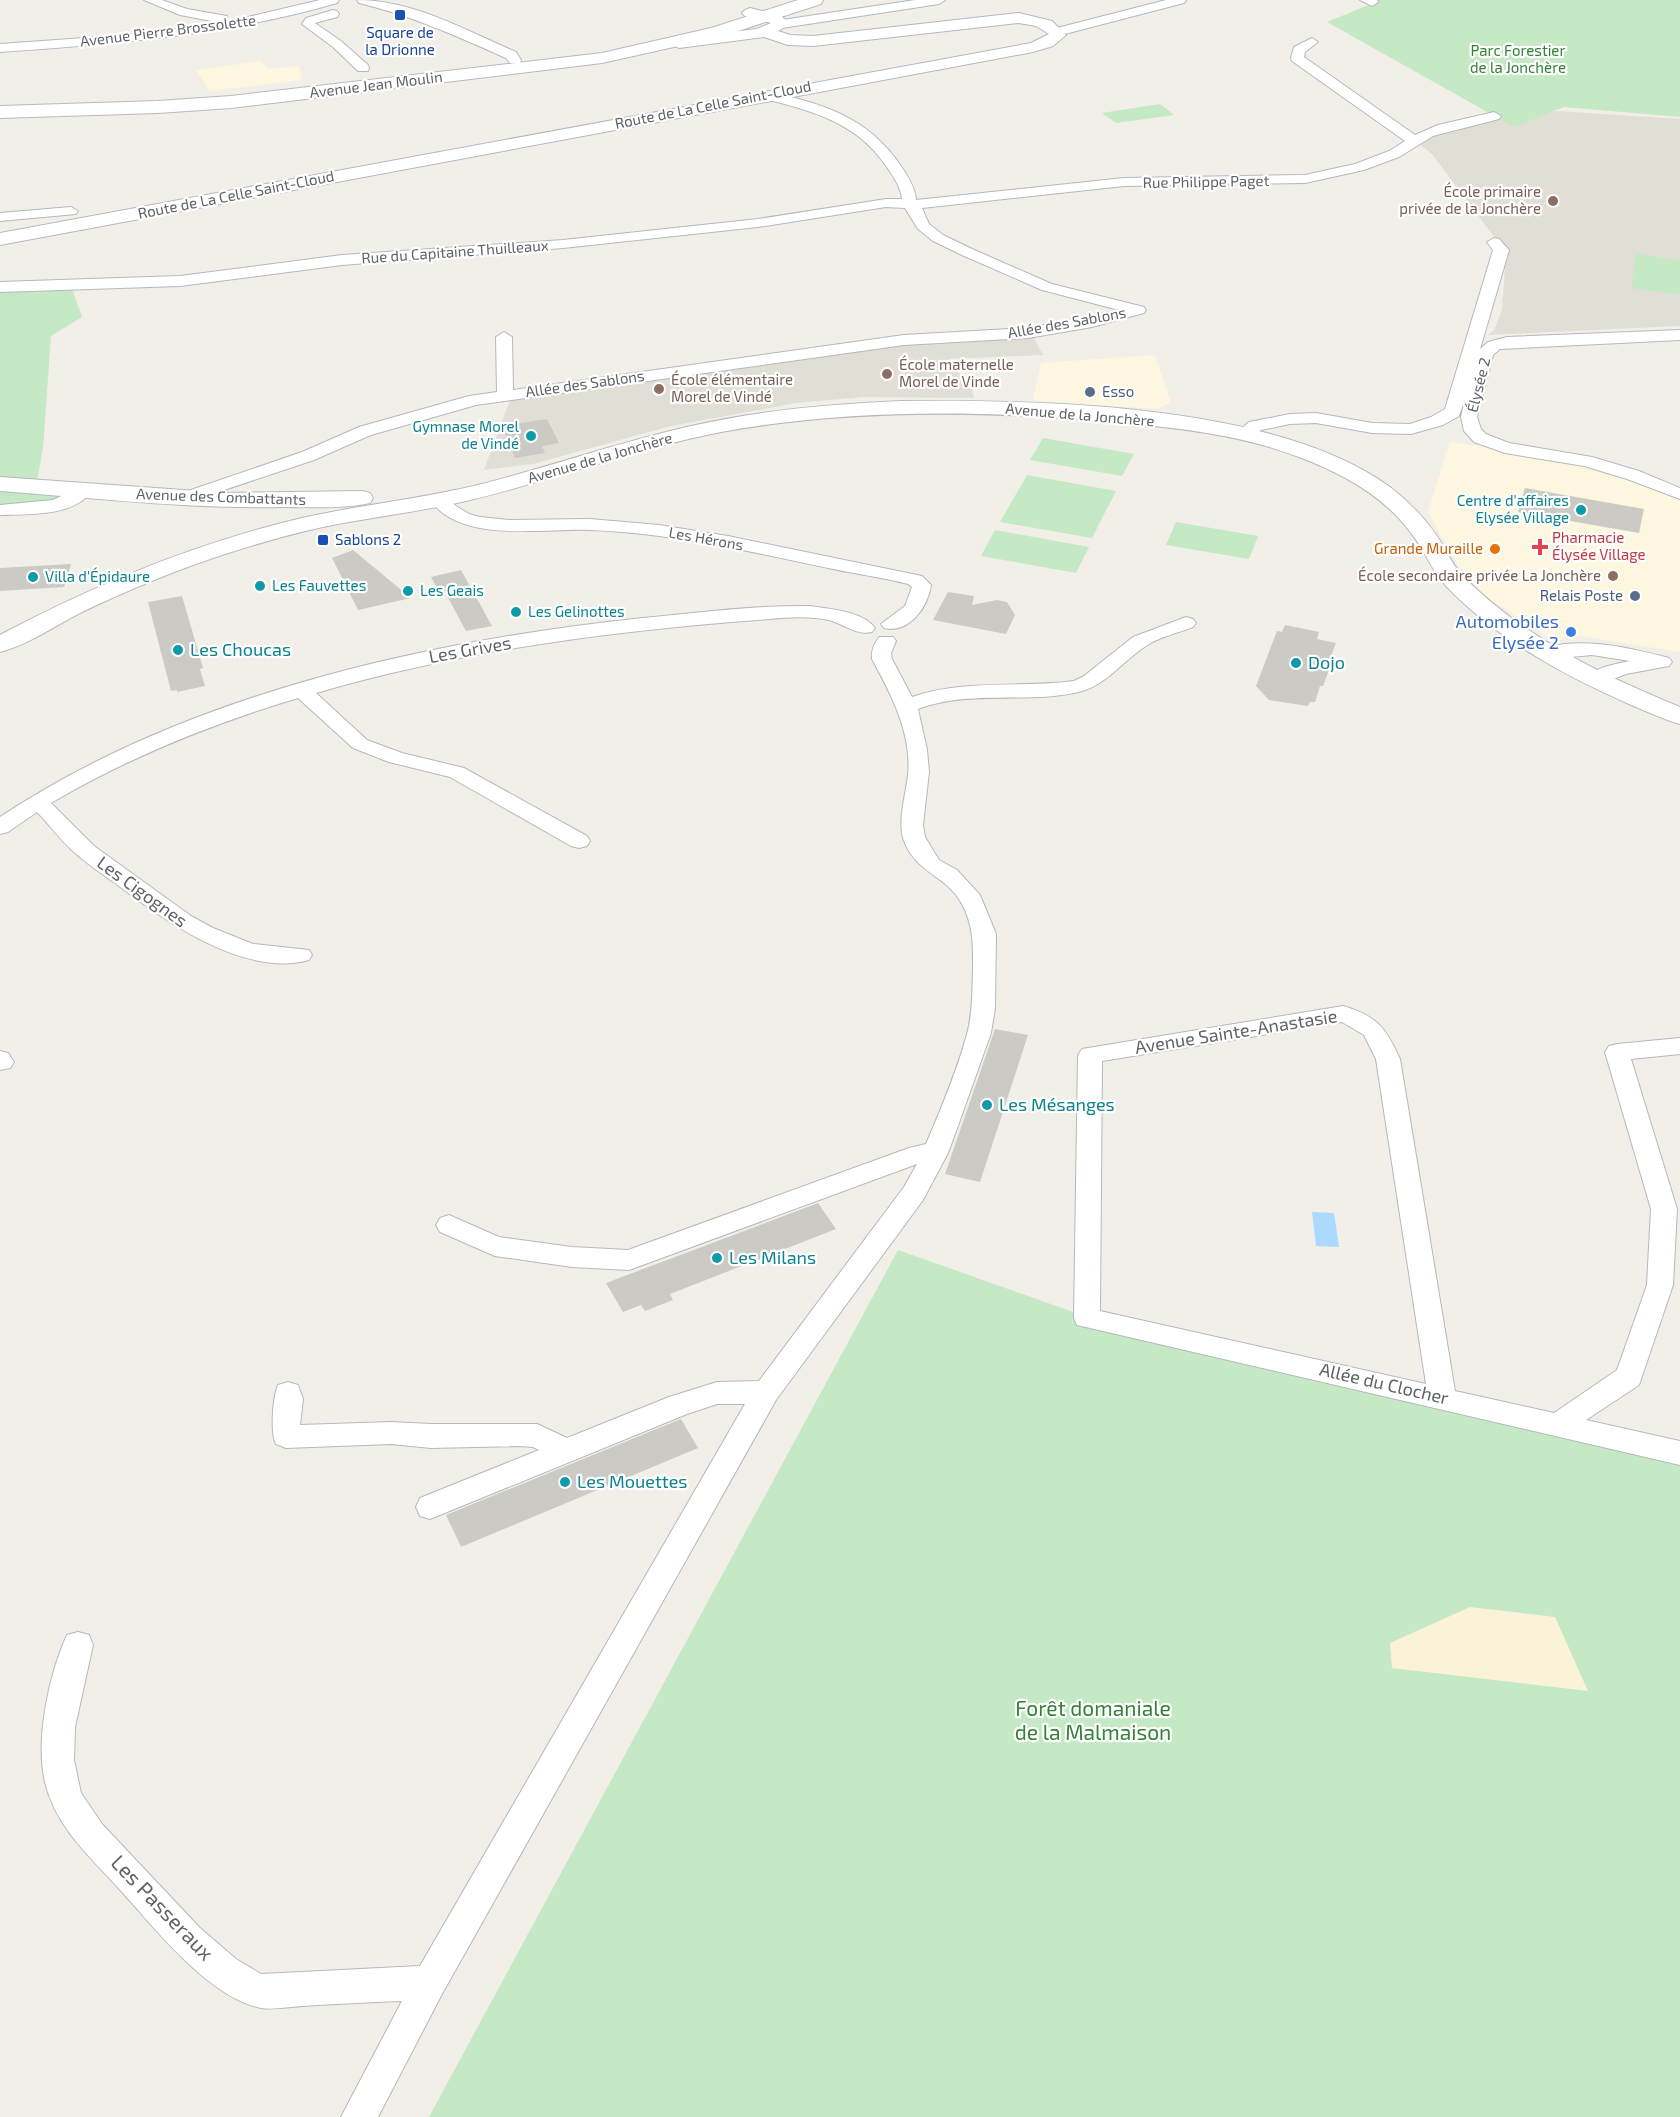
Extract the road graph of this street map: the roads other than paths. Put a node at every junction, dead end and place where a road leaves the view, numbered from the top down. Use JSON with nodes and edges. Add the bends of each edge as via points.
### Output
{"nodes":[{"id":1,"x":150,"y":0,"type":"edge"},
{"id":2,"x":333,"y":0,"type":"edge"},
{"id":3,"x":815,"y":0,"type":"edge"},
{"id":4,"x":939,"y":0,"type":"edge"},
{"id":5,"x":1180,"y":0,"type":"edge"},
{"id":6,"x":357,"y":4,"type":"edge"},
{"id":7,"x":757,"y":20,"type":"edge"},
{"id":8,"x":246,"y":24,"type":"junction"},
{"id":9,"x":1057,"y":32,"type":"junction"},
{"id":10,"x":1312,"y":42,"type":"dead end"},
{"id":11,"x":0,"y":48,"type":"edge"},
{"id":12,"x":516,"y":60,"type":"junction"},
{"id":13,"x":363,"y":68,"type":"dead end"},
{"id":14,"x":766,"y":95,"type":"junction"},
{"id":15,"x":0,"y":106,"type":"edge"},
{"id":16,"x":0,"y":112,"type":"edge"},
{"id":17,"x":1494,"y":116,"type":"dead end"},
{"id":18,"x":1413,"y":143,"type":"junction"},
{"id":19,"x":908,"y":203,"type":"junction"},
{"id":20,"x":0,"y":218,"type":"edge"},
{"id":21,"x":71,"y":218,"type":"junction"},
{"id":22,"x":0,"y":239,"type":"edge"},
{"id":23,"x":1494,"y":242,"type":"dead end"},
{"id":24,"x":0,"y":287,"type":"edge"},
{"id":25,"x":1680,"y":323,"type":"edge"},
{"id":26,"x":1476,"y":334,"type":"junction"},
{"id":27,"x":1680,"y":335,"type":"edge"},
{"id":28,"x":504,"y":337,"type":"dead end"},
{"id":29,"x":505,"y":394,"type":"junction"},
{"id":30,"x":1246,"y":433,"type":"junction"},
{"id":31,"x":0,"y":484,"type":"edge"},
{"id":32,"x":84,"y":490,"type":"junction"},
{"id":33,"x":1680,"y":494,"type":"edge"},
{"id":34,"x":189,"y":497,"type":"junction"},
{"id":35,"x":439,"y":500,"type":"junction"},
{"id":36,"x":395,"y":509,"type":"junction"},
{"id":37,"x":0,"y":510,"type":"edge"},
{"id":38,"x":1186,"y":623,"type":"dead end"},
{"id":39,"x":889,"y":632,"type":"junction"},
{"id":40,"x":0,"y":645,"type":"edge"},
{"id":41,"x":1550,"y":653,"type":"junction"},
{"id":42,"x":0,"y":656,"type":"edge"},
{"id":43,"x":1671,"y":663,"type":"edge"},
{"id":44,"x":1595,"y":680,"type":"junction"},
{"id":45,"x":301,"y":690,"type":"junction"},
{"id":46,"x":907,"y":706,"type":"junction"},
{"id":47,"x":1680,"y":716,"type":"edge"},
{"id":48,"x":37,"y":802,"type":"junction"},
{"id":49,"x":0,"y":826,"type":"edge"},
{"id":50,"x":579,"y":841,"type":"dead end"},
{"id":51,"x":301,"y":954,"type":"dead end"},
{"id":52,"x":1680,"y":1046,"type":"edge"},
{"id":53,"x":935,"y":1153,"type":"junction"},
{"id":54,"x":1672,"y":1210,"type":"edge"},
{"id":55,"x":449,"y":1225,"type":"dead end"},
{"id":56,"x":1087,"y":1318,"type":"joint"},
{"id":57,"x":766,"y":1392,"type":"junction"},
{"id":58,"x":288,"y":1393,"type":"dead end"},
{"id":59,"x":1442,"y":1397,"type":"junction"},
{"id":60,"x":1559,"y":1424,"type":"junction"},
{"id":61,"x":566,"y":1451,"type":"junction"},
{"id":62,"x":1680,"y":1453,"type":"edge"},
{"id":63,"x":430,"y":1507,"type":"dead end"},
{"id":64,"x":78,"y":1645,"type":"dead end"},
{"id":65,"x":430,"y":1982,"type":"junction"},
{"id":66,"x":359,"y":2117,"type":"edge"}],
"edges":[{"from":1,"to":8,"type":"street","via":[[184,12]]},
{"from":2,"to":8,"type":"street","name":"Avenue Pierre Brossolette"},
{"from":3,"to":7,"type":"main road"},
{"from":4,"to":7,"type":"street"},
{"from":5,"to":9,"type":"street"},
{"from":6,"to":12,"type":"street","via":[[400,9]]},
{"from":6,"to":13,"type":"street","via":[[309,24]]},
{"from":7,"to":9,"type":"street","via":[[788,40],[813,41],[1019,18],[1042,23]]},
{"from":7,"to":12,"type":"main road","name":"Avenue Jean Moulin"},
{"from":7,"to":16,"type":"main road","name":"Avenue Jean Moulin","via":[[602,58],[231,102]]},
{"from":8,"to":11,"type":"street","name":"Avenue Pierre Brossolette"},
{"from":9,"to":14,"type":"street","name":"Route de La Celle Saint-Cloud","via":[[1055,40],[1033,46]]},
{"from":10,"to":18,"type":"street","via":[[1299,50],[1297,58]]},
{"from":12,"to":15,"type":"main road","name":"Avenue Jean Moulin","via":[[157,102]]},
{"from":14,"to":19,"type":"street","via":[[817,109],[870,136],[884,150],[905,185]]},
{"from":14,"to":21,"type":"street","name":"Route de La Celle Saint-Cloud"},
{"from":17,"to":18,"type":"street","name":"Rue Philippe Paget","via":[[1443,128]]},
{"from":18,"to":19,"type":"street","name":"Rue Philippe Paget","via":[[1359,167],[1305,179],[1124,182]]},
{"from":19,"to":24,"type":"street","name":"Rue du Capitaine Thuilleaux","via":[[697,230],[506,250],[342,260],[180,281]]},
{"from":19,"to":29,"type":"street","name":"Allée des Sablons","via":[[923,226],[967,252],[1047,287],[1138,310],[1028,333],[904,340]]},
{"from":20,"to":21,"type":"street"},
{"from":21,"to":22,"type":"street","name":"Route de La Celle Saint-Cloud"},
{"from":23,"to":26,"type":"street","via":[[1501,250]]},
{"from":25,"to":26,"type":"street"},
{"from":26,"to":30,"type":"street","via":[[1453,412],[1437,421],[1411,429],[1372,428],[1316,418],[1290,419],[1255,426]]},
{"from":27,"to":33,"type":"street","name":"Élysée 2","via":[[1494,345],[1485,353],[1469,417],[1480,438],[1505,448],[1586,461]]},
{"from":28,"to":29,"type":"street"},
{"from":29,"to":34,"type":"street","name":"Allée des Sablons","via":[[365,431],[308,456]]},
{"from":30,"to":35,"type":"street","name":"Avenue de la Jonchère","via":[[1139,417],[1033,409],[851,408],[682,434],[511,484]]},
{"from":30,"to":41,"type":"street","name":"Avenue de la Jonchère","via":[[1333,463],[1383,493],[1416,524],[1446,571],[1473,599]]},
{"from":31,"to":32,"type":"street","name":"Avenue des Combattants"},
{"from":32,"to":34,"type":"street","name":"Avenue des Combattants"},
{"from":32,"to":37,"type":"street","via":[[59,504]]},
{"from":34,"to":35,"type":"street","name":"Avenue des Combattants","via":[[330,500],[422,491]]},
{"from":35,"to":36,"type":"street","name":"Avenue de la Jonchère"},
{"from":35,"to":39,"type":"street","name":"Les Hérons","via":[[446,509],[470,520],[648,529],[915,580],[922,585],[921,592],[908,617]]},
{"from":36,"to":40,"type":"street","name":"Avenue de la Jonchère","via":[[349,515],[178,562]]},
{"from":36,"to":42,"type":"street","name":"Avenue de la Jonchère","via":[[186,570],[71,619]]},
{"from":38,"to":46,"type":"street","via":[[1140,641],[1078,686],[972,692]]},
{"from":39,"to":45,"type":"street","name":"Les Grives","via":[[879,621],[864,628],[844,617],[813,613],[659,622],[420,659]]},
{"from":39,"to":46,"type":"street","via":[[882,659]]},
{"from":41,"to":43,"type":"street","via":[[1589,648]]},
{"from":41,"to":44,"type":"street","name":"Avenue de la Jonchère"},
{"from":43,"to":44,"type":"street","via":[[1626,667]]},
{"from":44,"to":47,"type":"street","name":"Avenue de la Jonchère"},
{"from":45,"to":48,"type":"street","name":"Les Grives","via":[[239,709],[129,752]]},
{"from":45,"to":50,"type":"street","via":[[360,744],[396,758],[457,772]]},
{"from":46,"to":53,"type":"street","via":[[919,772],[914,837],[935,879],[959,906],[976,914],[986,934],[979,1033]]},
{"from":48,"to":49,"type":"street"},
{"from":48,"to":51,"type":"street","name":"Les Cigognes","via":[[96,860],[191,928],[242,949],[282,956]]},
{"from":52,"to":54,"type":"street","via":[[1617,1052]]},
{"from":53,"to":55,"type":"street","via":[[918,1154],[629,1260],[495,1246]]},
{"from":53,"to":57,"type":"street","via":[[914,1193]]},
{"from":54,"to":60,"type":"street","via":[[1660,1285],[1629,1377]]},
{"from":56,"to":59,"type":"street","name":"Allée du Clocher"},
{"from":56,"to":59,"type":"street","name":"Avenue Sainte-Anastasie","via":[[1090,1055],[1343,1014],[1364,1021],[1378,1036],[1389,1059]]},
{"from":57,"to":61,"type":"street","via":[[740,1391],[679,1404]]},
{"from":57,"to":65,"type":"street"},
{"from":58,"to":61,"type":"street","via":[[291,1406],[286,1436],[519,1435],[537,1436]]},
{"from":59,"to":60,"type":"street","name":"Allée du Clocher"},
{"from":60,"to":62,"type":"street","name":"Allée du Clocher"},
{"from":61,"to":63,"type":"street"},
{"from":64,"to":65,"type":"street","name":"Les Passeraux","via":[[58,1750],[66,1799],[81,1824],[193,1945],[243,1986],[261,1991]]},
{"from":65,"to":66,"type":"street"}]}
